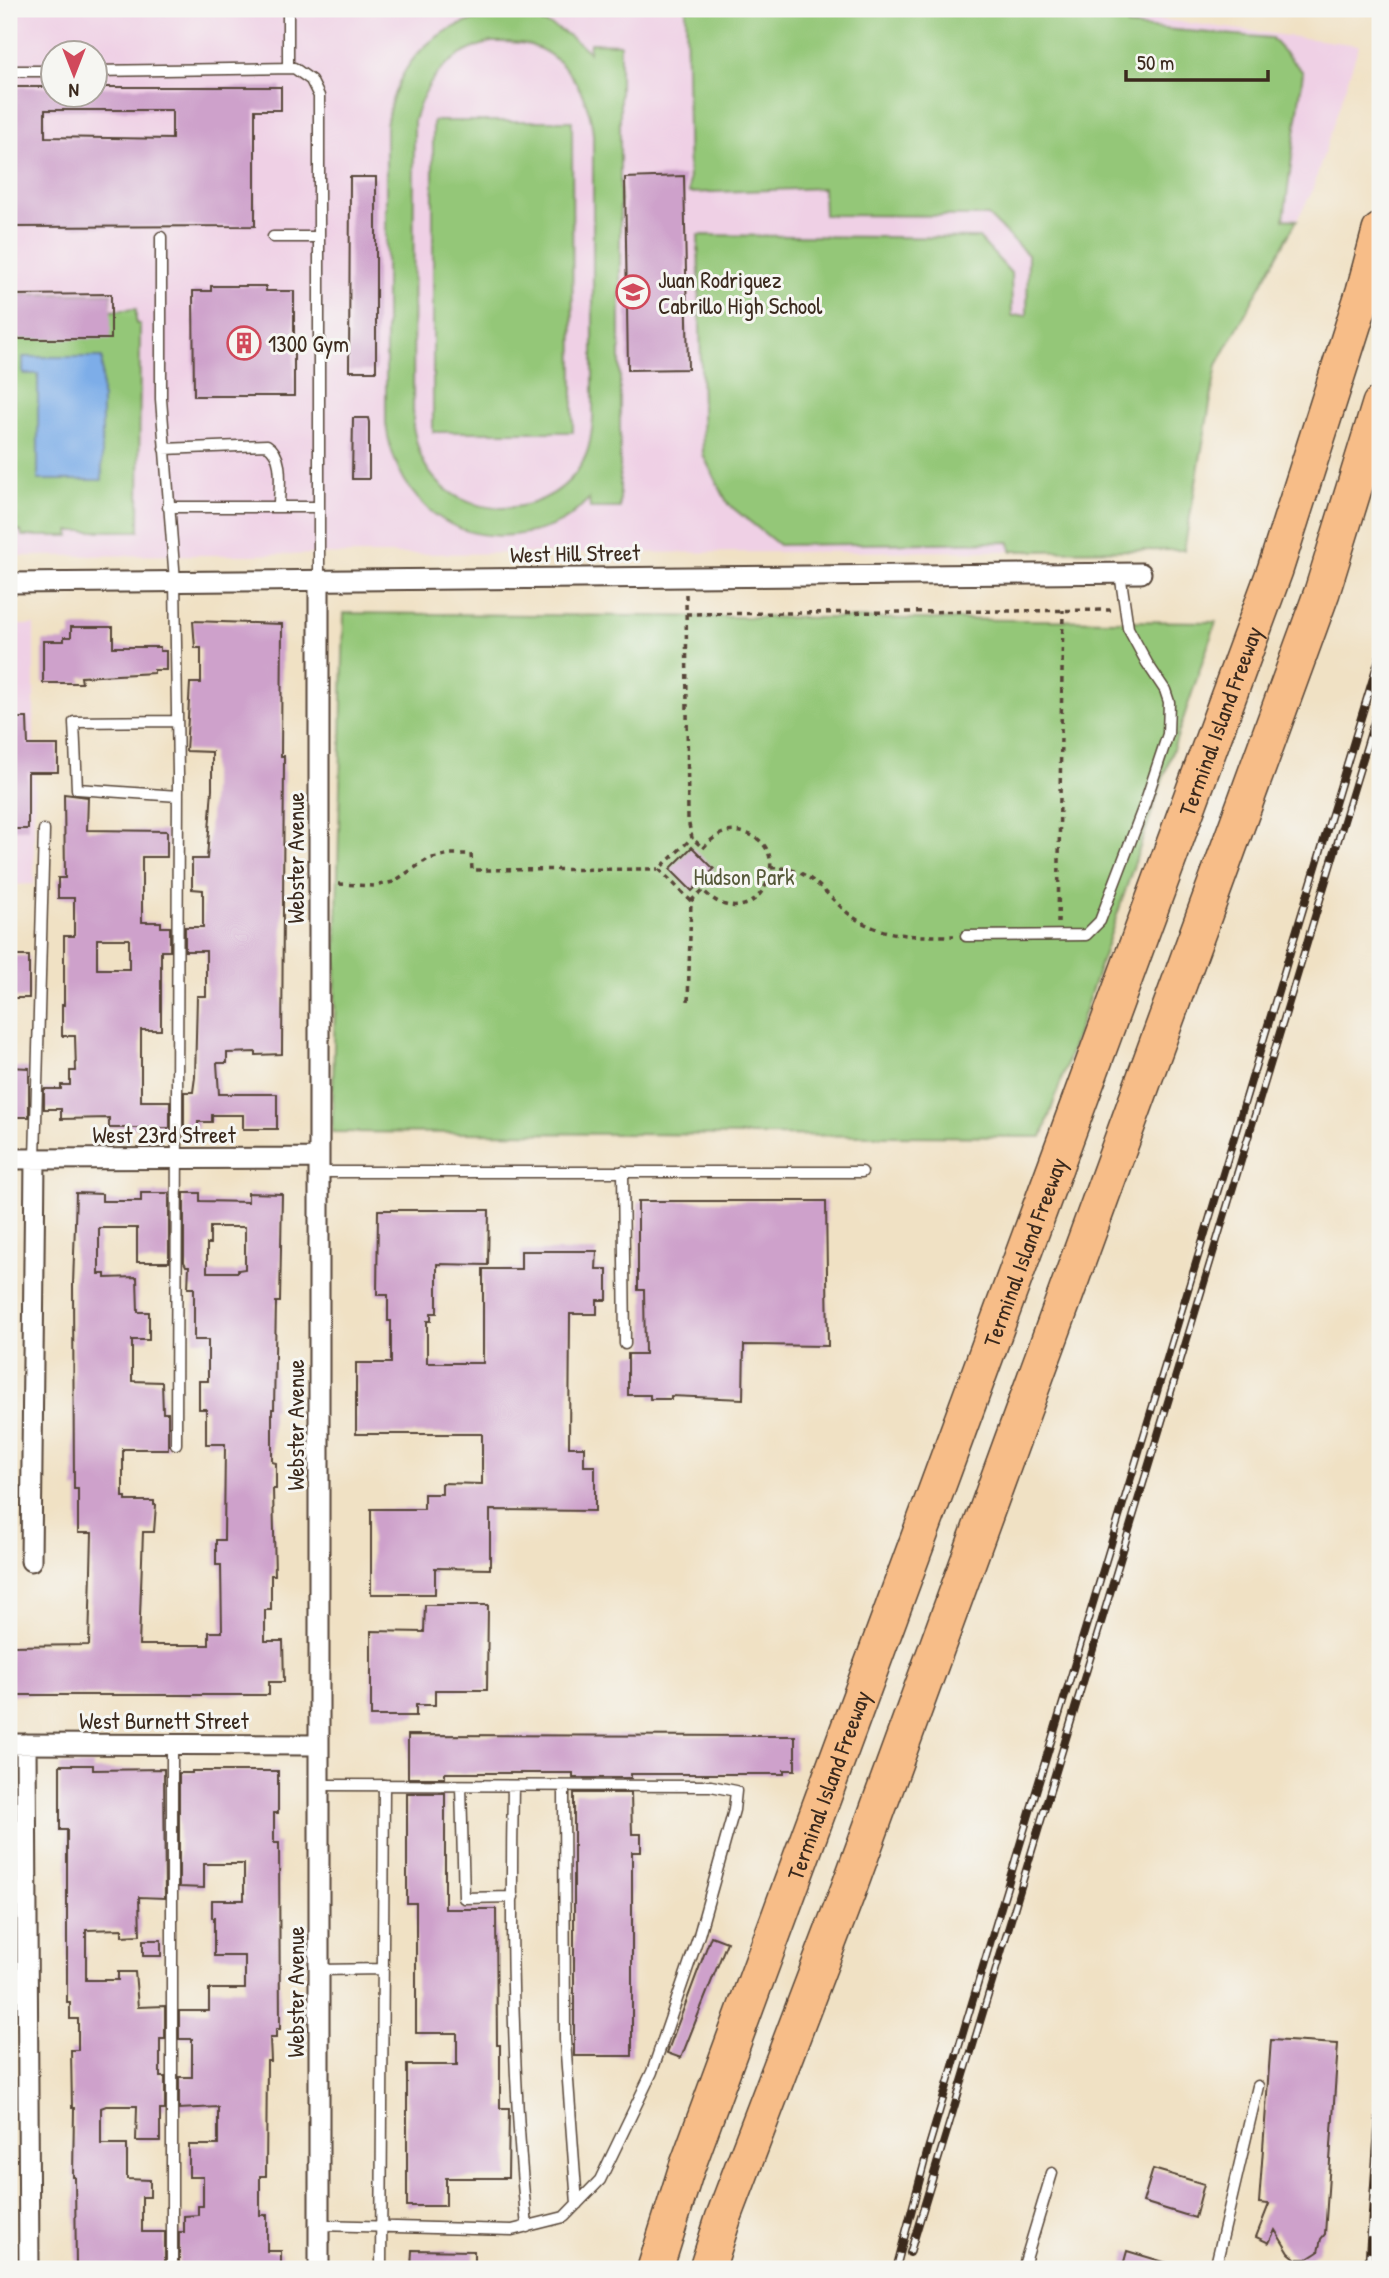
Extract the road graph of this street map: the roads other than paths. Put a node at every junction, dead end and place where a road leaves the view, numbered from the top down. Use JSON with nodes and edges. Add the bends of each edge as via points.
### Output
{"nodes":[{"id":1,"x":288,"y":9,"type":"edge"},
{"id":2,"x":288,"y":68,"type":"junction"},
{"id":3,"x":9,"y":71,"type":"edge"},
{"id":4,"x":38,"y":71,"type":"edge"},
{"id":5,"x":108,"y":71,"type":"edge"},
{"id":6,"x":1380,"y":231,"type":"edge"},
{"id":7,"x":161,"y":237,"type":"dead end"},
{"id":8,"x":273,"y":237,"type":"dead end"},
{"id":9,"x":319,"y":237,"type":"junction"},
{"id":10,"x":1380,"y":404,"type":"edge"},
{"id":11,"x":164,"y":449,"type":"junction"},
{"id":12,"x":279,"y":506,"type":"junction"},
{"id":13,"x":168,"y":507,"type":"junction"},
{"id":14,"x":319,"y":507,"type":"junction"},
{"id":15,"x":1119,"y":573,"type":"junction"},
{"id":16,"x":1141,"y":573,"type":"dead end"},
{"id":17,"x":319,"y":580,"type":"junction"},
{"id":18,"x":175,"y":581,"type":"junction"},
{"id":19,"x":9,"y":583,"type":"edge"},
{"id":20,"x":177,"y":721,"type":"junction"},
{"id":21,"x":178,"y":796,"type":"junction"},
{"id":22,"x":44,"y":830,"type":"dead end"},
{"id":23,"x":967,"y":936,"type":"road end"},
{"id":24,"x":177,"y":1158,"type":"junction"},
{"id":25,"x":9,"y":1159,"type":"edge"},
{"id":26,"x":35,"y":1159,"type":"junction"},
{"id":27,"x":319,"y":1165,"type":"junction"},
{"id":28,"x":623,"y":1171,"type":"junction"},
{"id":29,"x":862,"y":1172,"type":"dead end"},
{"id":30,"x":625,"y":1344,"type":"dead end"},
{"id":31,"x":176,"y":1444,"type":"dead end"},
{"id":32,"x":31,"y":1561,"type":"dead end"},
{"id":33,"x":17,"y":1744,"type":"edge"},
{"id":34,"x":172,"y":1744,"type":"junction"},
{"id":35,"x":319,"y":1745,"type":"junction"},
{"id":36,"x":319,"y":1785,"type":"junction"},
{"id":37,"x":384,"y":1785,"type":"junction"},
{"id":38,"x":461,"y":1786,"type":"junction"},
{"id":39,"x":513,"y":1786,"type":"junction"},
{"id":40,"x":564,"y":1786,"type":"junction"},
{"id":41,"x":513,"y":1897,"type":"junction"},
{"id":42,"x":383,"y":1969,"type":"junction"},
{"id":43,"x":319,"y":1970,"type":"junction"},
{"id":44,"x":1258,"y":2086,"type":"dead end"},
{"id":45,"x":1052,"y":2173,"type":"dead end"},
{"id":46,"x":577,"y":2204,"type":"junction"},
{"id":47,"x":319,"y":2225,"type":"junction"},
{"id":48,"x":382,"y":2227,"type":"junction"},
{"id":49,"x":527,"y":2227,"type":"junction"},
{"id":50,"x":29,"y":2269,"type":"edge"},
{"id":51,"x":172,"y":2269,"type":"edge"},
{"id":52,"x":319,"y":2269,"type":"edge"},
{"id":53,"x":381,"y":2269,"type":"edge"},
{"id":54,"x":656,"y":2269,"type":"edge"},
{"id":55,"x":707,"y":2269,"type":"edge"},
{"id":56,"x":1023,"y":2269,"type":"edge"},
{"id":57,"x":1215,"y":2269,"type":"edge"}],
"edges":[{"from":1,"to":2,"type":"lane"},
{"from":2,"to":5,"type":"lane"},
{"from":2,"to":9,"type":"lane","via":[[311,80],[319,96]]},
{"from":3,"to":4,"type":"lane"},
{"from":6,"to":54,"type":"highway","name":"Terminal Island Freeway","via":[[1275,570],[686,2170]]},
{"from":7,"to":11,"type":"lane"},
{"from":8,"to":9,"type":"lane"},
{"from":9,"to":14,"type":"lane"},
{"from":10,"to":55,"type":"highway","via":[[1322,592]]},
{"from":11,"to":12,"type":"lane","via":[[267,445],[278,458]]},
{"from":11,"to":13,"type":"lane"},
{"from":12,"to":13,"type":"lane"},
{"from":12,"to":14,"type":"lane"},
{"from":13,"to":18,"type":"lane"},
{"from":14,"to":17,"type":"lane"},
{"from":15,"to":16,"type":"street","name":"West Hill Street"},
{"from":15,"to":17,"type":"street","name":"West Hill Street"},
{"from":15,"to":23,"type":"lane","via":[[1128,628],[1169,702],[1168,734],[1100,921],[1086,935]]},
{"from":17,"to":18,"type":"street","name":"West Hill Street"},
{"from":17,"to":27,"type":"street","name":"Webster Avenue"},
{"from":18,"to":19,"type":"street","name":"West Hill Street"},
{"from":18,"to":20,"type":"lane"},
{"from":20,"to":21,"type":"lane"},
{"from":20,"to":21,"type":"lane","via":[[75,722],[77,789]]},
{"from":21,"to":24,"type":"lane"},
{"from":22,"to":26,"type":"lane"},
{"from":24,"to":26,"type":"street","name":"West 23rd Street"},
{"from":24,"to":27,"type":"street","name":"West 23rd Street"},
{"from":24,"to":31,"type":"lane"},
{"from":25,"to":26,"type":"street","name":"West 23rd Street"},
{"from":26,"to":32,"type":"street"},
{"from":27,"to":28,"type":"lane"},
{"from":27,"to":35,"type":"street","name":"Webster Avenue"},
{"from":28,"to":29,"type":"lane"},
{"from":28,"to":30,"type":"lane"},
{"from":33,"to":34,"type":"street","name":"West Burnett Street"},
{"from":33,"to":50,"type":"street"},
{"from":34,"to":35,"type":"street","name":"West Burnett Street"},
{"from":34,"to":51,"type":"lane"},
{"from":35,"to":36,"type":"street","name":"Webster Avenue"},
{"from":36,"to":37,"type":"lane"},
{"from":36,"to":43,"type":"street","name":"Webster Avenue"},
{"from":37,"to":38,"type":"lane"},
{"from":37,"to":42,"type":"lane"},
{"from":38,"to":39,"type":"lane"},
{"from":38,"to":41,"type":"lane","via":[[464,1898]]},
{"from":39,"to":40,"type":"lane"},
{"from":39,"to":41,"type":"lane"},
{"from":40,"to":46,"type":"lane","via":[[565,2040]]},
{"from":40,"to":46,"type":"lane","via":[[711,1786],[736,1791],[699,1936],[652,2071],[600,2180]]},
{"from":41,"to":49,"type":"lane","via":[[517,2101]]},
{"from":42,"to":43,"type":"lane"},
{"from":42,"to":48,"type":"lane"},
{"from":43,"to":47,"type":"street","name":"Webster Avenue"},
{"from":44,"to":57,"type":"lane"},
{"from":45,"to":56,"type":"lane"},
{"from":46,"to":49,"type":"lane","via":[[564,2217]]},
{"from":47,"to":48,"type":"lane"},
{"from":47,"to":52,"type":"street","name":"Webster Avenue"},
{"from":48,"to":49,"type":"lane"},
{"from":48,"to":53,"type":"lane"}]}
